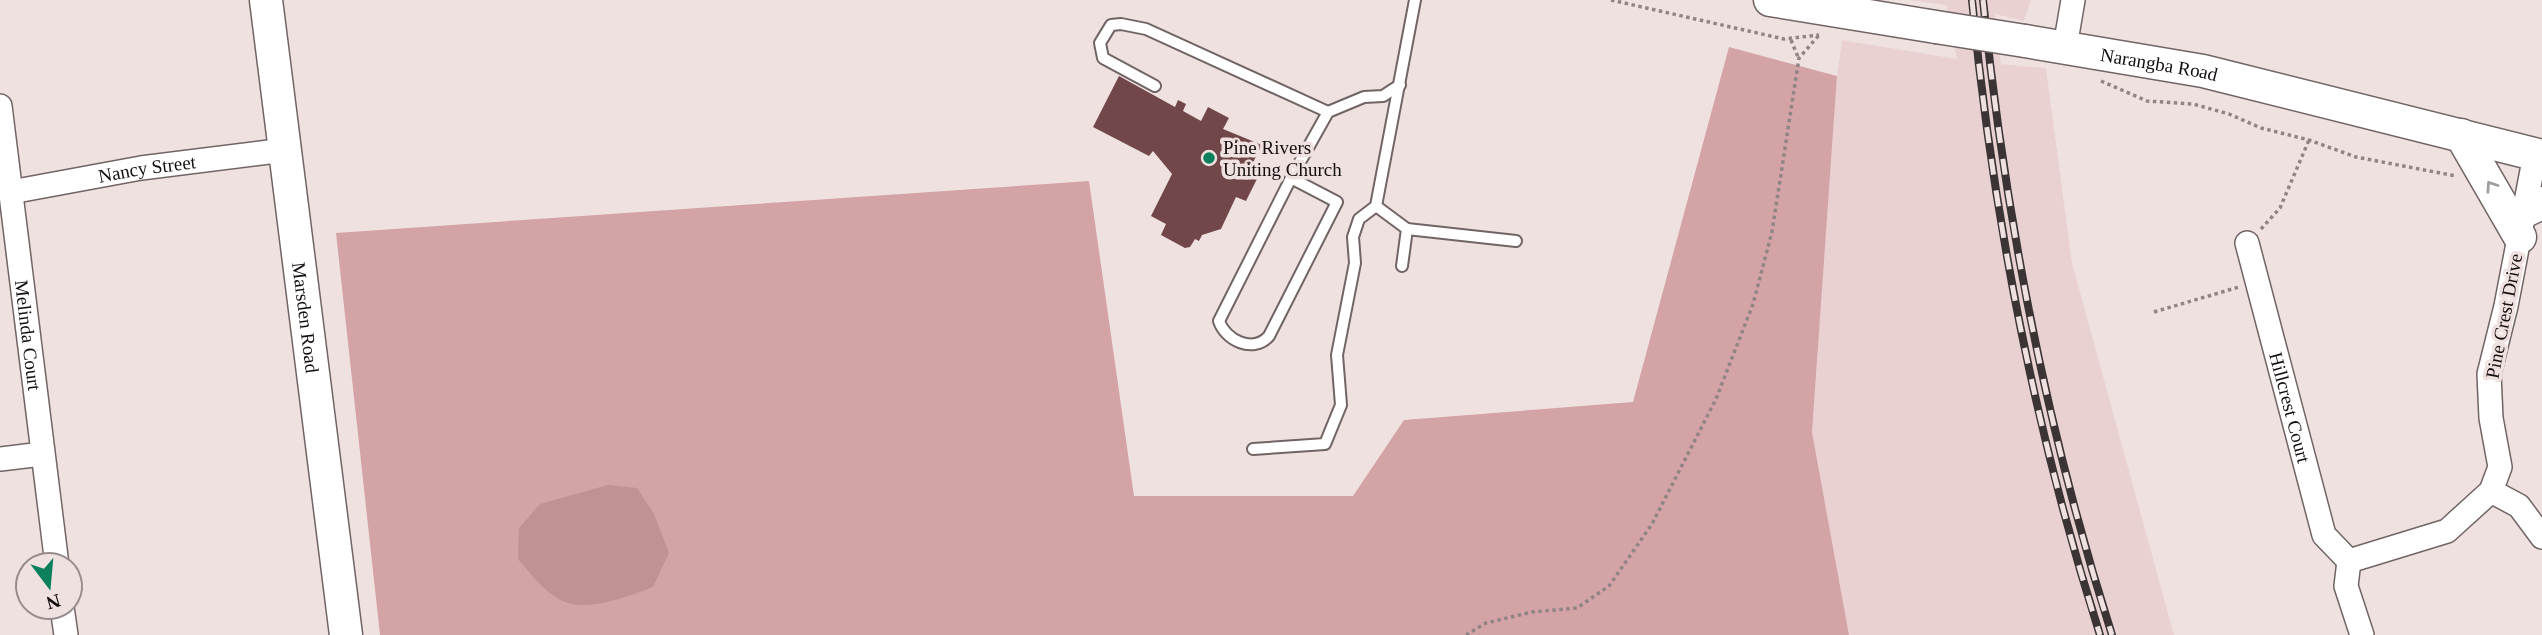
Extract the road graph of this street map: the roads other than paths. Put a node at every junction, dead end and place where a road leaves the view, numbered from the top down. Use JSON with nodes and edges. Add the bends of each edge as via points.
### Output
{"nodes":[{"id":1,"x":266,"y":0,"type":"edge"},
{"id":2,"x":1416,"y":0,"type":"edge"},
{"id":3,"x":1773,"y":0,"type":"edge"},
{"id":4,"x":2073,"y":0,"type":"edge"},
{"id":5,"x":2065,"y":47,"type":"junction"},
{"id":6,"x":1401,"y":85,"type":"junction"},
{"id":7,"x":1155,"y":86,"type":"dead end"},
{"id":8,"x":0,"y":106,"type":"edge"},
{"id":9,"x":1328,"y":112,"type":"junction"},
{"id":10,"x":2461,"y":135,"type":"junction"},
{"id":11,"x":285,"y":150,"type":"junction"},
{"id":12,"x":2539,"y":156,"type":"edge"},
{"id":13,"x":1292,"y":178,"type":"junction"},
{"id":14,"x":11,"y":192,"type":"junction"},
{"id":15,"x":1376,"y":206,"type":"junction"},
{"id":16,"x":2529,"y":217,"type":"edge"},
{"id":17,"x":1407,"y":229,"type":"junction"},
{"id":18,"x":1516,"y":241,"type":"dead end"},
{"id":19,"x":2247,"y":243,"type":"road end"},
{"id":20,"x":1402,"y":266,"type":"dead end"},
{"id":21,"x":1253,"y":449,"type":"dead end"},
{"id":22,"x":42,"y":454,"type":"junction"},
{"id":23,"x":0,"y":459,"type":"edge"},
{"id":24,"x":2491,"y":491,"type":"junction"},
{"id":25,"x":2542,"y":537,"type":"edge"},
{"id":26,"x":55,"y":551,"type":"edge"},
{"id":27,"x":2349,"y":561,"type":"junction"},
{"id":28,"x":346,"y":635,"type":"edge"},
{"id":29,"x":2362,"y":635,"type":"edge"}],
"edges":[{"from":1,"to":11,"type":"main road","name":"Marsden Road"},
{"from":2,"to":6,"type":"lane"},
{"from":3,"to":5,"type":"main road","name":"Narangba Road","bridge":true},
{"from":4,"to":5,"type":"street"},
{"from":5,"to":10,"type":"main road","name":"Narangba Road","via":[[2203,71]]},
{"from":6,"to":9,"type":"lane","via":[[1382,96],[1364,97]]},
{"from":6,"to":15,"type":"lane"},
{"from":7,"to":9,"type":"lane","via":[[1103,58],[1100,43],[1111,25],[1146,29]]},
{"from":8,"to":14,"type":"street","name":"Melinda Court"},
{"from":9,"to":13,"type":"lane"},
{"from":10,"to":12,"type":"main road","name":"Narangba Road"},
{"from":16,"to":10,"type":"main road","one_way":true},
{"from":11,"to":14,"type":"street","name":"Nancy Street","via":[[141,168]]},
{"from":11,"to":28,"type":"main road","name":"Marsden Road"},
{"from":12,"to":16,"type":"street","name":"Pine Crest Drive"},
{"from":13,"to":13,"type":"lane","via":[[1219,321],[1231,339],[1244,344],[1257,344],[1269,336],[1337,202]]},
{"from":14,"to":22,"type":"street","name":"Melinda Court"},
{"from":15,"to":17,"type":"lane"},
{"from":15,"to":21,"type":"lane","via":[[1359,219],[1353,237],[1355,262],[1337,355],[1341,405],[1325,444]]},
{"from":16,"to":24,"type":"street","name":"Pine Crest Drive","via":[[2489,374],[2500,467]]},
{"from":17,"to":18,"type":"lane"},
{"from":17,"to":20,"type":"lane"},
{"from":19,"to":27,"type":"street","name":"Hillcrest Court","via":[[2324,535]]},
{"from":22,"to":23,"type":"street"},
{"from":22,"to":26,"type":"street","name":"Melinda Court"},
{"from":24,"to":25,"type":"street","via":[[2519,506]]},
{"from":24,"to":27,"type":"street","via":[[2447,531]]},
{"from":27,"to":29,"type":"street","via":[[2346,586]]}]}
